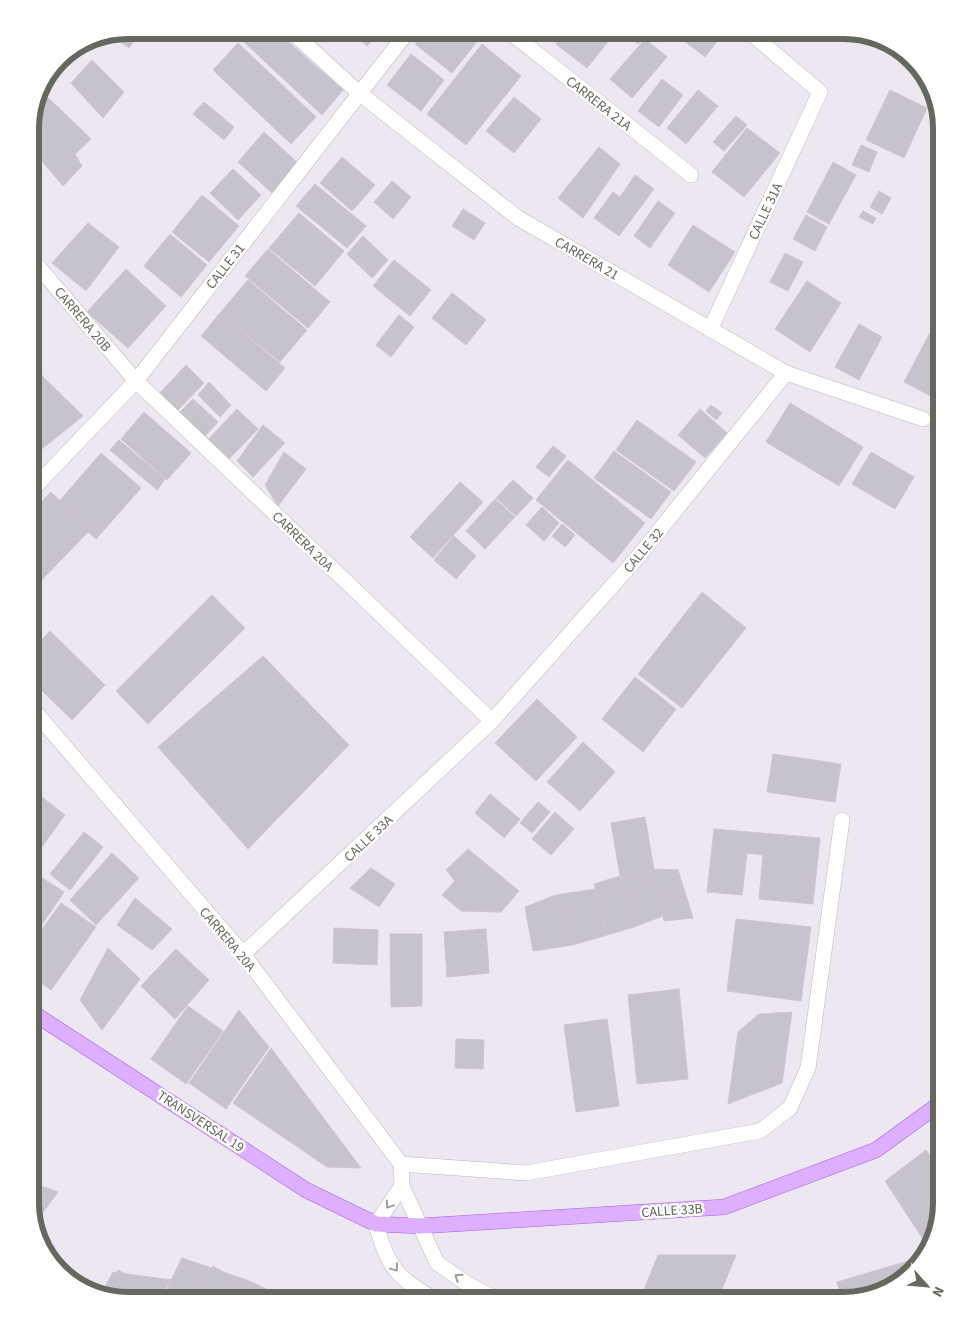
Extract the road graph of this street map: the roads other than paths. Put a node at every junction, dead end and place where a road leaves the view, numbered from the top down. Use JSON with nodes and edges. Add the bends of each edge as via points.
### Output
{"nodes":[{"id":1,"x":300,"y":39,"type":"edge"},
{"id":2,"x":402,"y":39,"type":"edge"},
{"id":3,"x":518,"y":39,"type":"edge"},
{"id":4,"x":758,"y":39,"type":"edge"},
{"id":5,"x":359,"y":93,"type":"junction"},
{"id":6,"x":691,"y":175,"type":"dead end"},
{"id":7,"x":39,"y":268,"type":"edge"},
{"id":8,"x":710,"y":330,"type":"junction"},
{"id":9,"x":786,"y":373,"type":"junction"},
{"id":10,"x":136,"y":381,"type":"junction"},
{"id":11,"x":923,"y":419,"type":"dead end"},
{"id":12,"x":39,"y":483,"type":"edge"},
{"id":13,"x":39,"y":716,"type":"edge"},
{"id":14,"x":492,"y":721,"type":"junction"},
{"id":15,"x":842,"y":820,"type":"dead end"},
{"id":16,"x":243,"y":954,"type":"junction"},
{"id":17,"x":39,"y":1017,"type":"edge"},
{"id":18,"x":933,"y":1109,"type":"edge"},
{"id":19,"x":401,"y":1164,"type":"junction"},
{"id":20,"x":402,"y":1186,"type":"junction"},
{"id":21,"x":376,"y":1224,"type":"junction"},
{"id":22,"x":420,"y":1226,"type":"junction"},
{"id":23,"x":422,"y":1292,"type":"edge"},
{"id":24,"x":483,"y":1292,"type":"edge"}],
"edges":[{"from":1,"to":5,"type":"street","name":"CARRERA 21"},
{"from":2,"to":5,"type":"street","name":"CALLE 31"},
{"from":3,"to":6,"type":"street","name":"CARRERA 21A"},
{"from":4,"to":8,"type":"street","name":"CALLE 31A","via":[[820,92]]},
{"from":5,"to":8,"type":"street","name":"CARRERA 21","via":[[518,218]]},
{"from":5,"to":10,"type":"street","name":"CALLE 31"},
{"from":7,"to":10,"type":"street","name":"CARRERA 20B"},
{"from":8,"to":9,"type":"street","name":"CARRERA 21"},
{"from":9,"to":11,"type":"street","name":"CARRERA 21"},
{"from":9,"to":14,"type":"street","name":"CALLE 32","via":[[637,558]]},
{"from":10,"to":12,"type":"street","name":"CALLE 31"},
{"from":10,"to":14,"type":"street","name":"CARRERA 20A"},
{"from":13,"to":16,"type":"street","name":"CARRERA 20A"},
{"from":14,"to":16,"type":"street","name":"CALLE 33A"},
{"from":15,"to":19,"type":"street","via":[[808,1068],[790,1108],[760,1131],[526,1173]]},
{"from":16,"to":19,"type":"street","name":"CARRERA 20A"},
{"from":17,"to":21,"type":"main road","name":"TRANSVERSAL 19","via":[[306,1190]]},
{"from":18,"to":22,"type":"main road","name":"CALLE 33B","via":[[876,1150],[724,1207]]},
{"from":19,"to":20,"type":"street"},
{"from":20,"to":21,"type":"street","one_way":true},
{"from":20,"to":22,"type":"street"},
{"from":21,"to":22,"type":"main road","name":"CALLE 33B"},
{"from":21,"to":23,"type":"street","one_way":true,"via":[[383,1253],[405,1282]]},
{"from":24,"to":22,"type":"street","one_way":true,"via":[[437,1263]]}]}
